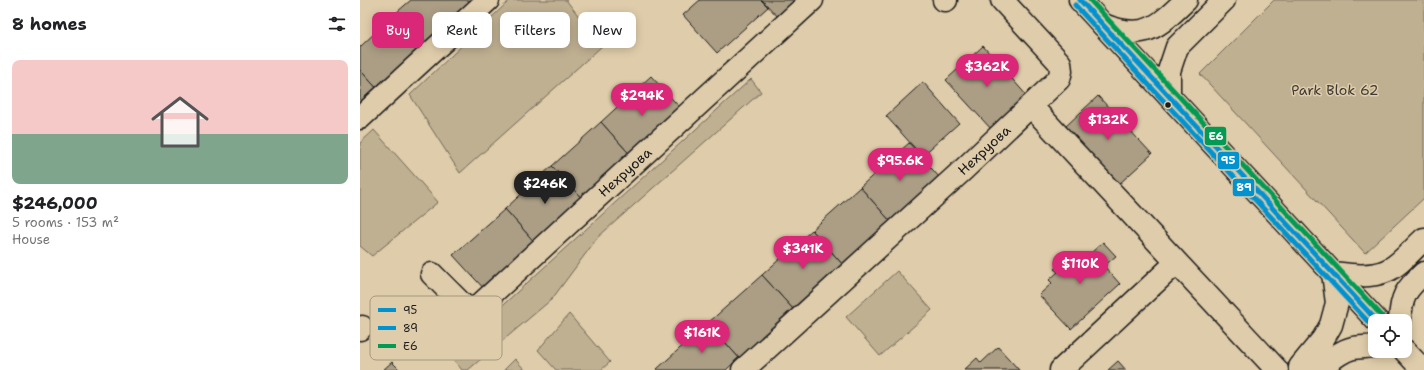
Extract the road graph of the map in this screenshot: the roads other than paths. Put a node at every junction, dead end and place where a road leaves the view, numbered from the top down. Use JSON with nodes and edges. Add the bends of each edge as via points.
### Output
{"nodes":[{"id":1,"x":488,"y":0,"type":"edge"},
{"id":2,"x":812,"y":0,"type":"edge"},
{"id":3,"x":1002,"y":0,"type":"edge"},
{"id":4,"x":1080,"y":0,"type":"edge"},
{"id":5,"x":1186,"y":0,"type":"edge"},
{"id":6,"x":1224,"y":0,"type":"edge"},
{"id":7,"x":1103,"y":25,"type":"junction"},
{"id":8,"x":1168,"y":96,"type":"junction"},
{"id":9,"x":1031,"y":106,"type":"junction"},
{"id":10,"x":360,"y":118,"type":"edge"},
{"id":11,"x":1424,"y":239,"type":"edge"},
{"id":12,"x":1176,"y":263,"type":"junction"},
{"id":13,"x":1333,"y":273,"type":"junction"},
{"id":14,"x":1424,"y":273,"type":"edge"},
{"id":15,"x":432,"y":274,"type":"dead end"},
{"id":16,"x":454,"y":296,"type":"edge"},
{"id":17,"x":490,"y":296,"type":"edge"},
{"id":18,"x":1371,"y":314,"type":"edge"},
{"id":19,"x":1401,"y":314,"type":"edge"},
{"id":20,"x":1368,"y":347,"type":"edge"},
{"id":21,"x":1412,"y":358,"type":"edge"},
{"id":22,"x":743,"y":370,"type":"edge"},
{"id":23,"x":1061,"y":370,"type":"edge"},
{"id":24,"x":1277,"y":370,"type":"edge"},
{"id":25,"x":1300,"y":370,"type":"edge"},
{"id":26,"x":1318,"y":370,"type":"edge"},
{"id":27,"x":1423,"y":370,"type":"edge"}],
"edges":[{"from":1,"to":10,"type":"street"},
{"from":2,"to":17,"type":"street","name":"Нехруова"},
{"from":3,"to":9,"type":"street","name":"Нехруова","via":[[1060,63],[1059,79]]},
{"from":4,"to":7,"type":"street"},
{"from":5,"to":7,"type":"street","via":[[1156,27],[1142,32],[1117,31]]},
{"from":6,"to":8,"type":"street","via":[[1177,47],[1169,71]]},
{"from":7,"to":8,"type":"street"},
{"from":8,"to":13,"type":"street"},
{"from":9,"to":12,"type":"street"},
{"from":9,"to":22,"type":"street","name":"Нехруова"},
{"from":11,"to":13,"type":"street","via":[[1394,267],[1386,271],[1351,275]]},
{"from":12,"to":23,"type":"street"},
{"from":12,"to":24,"type":"street"},
{"from":13,"to":18,"type":"street"},
{"from":13,"to":25,"type":"street","via":[[1337,303],[1331,325]]},
{"from":14,"to":19,"type":"street","via":[[1405,293]]},
{"from":15,"to":16,"type":"street"},
{"from":20,"to":26,"type":"street","via":[[1345,351]]},
{"from":21,"to":27,"type":"street"}]}
